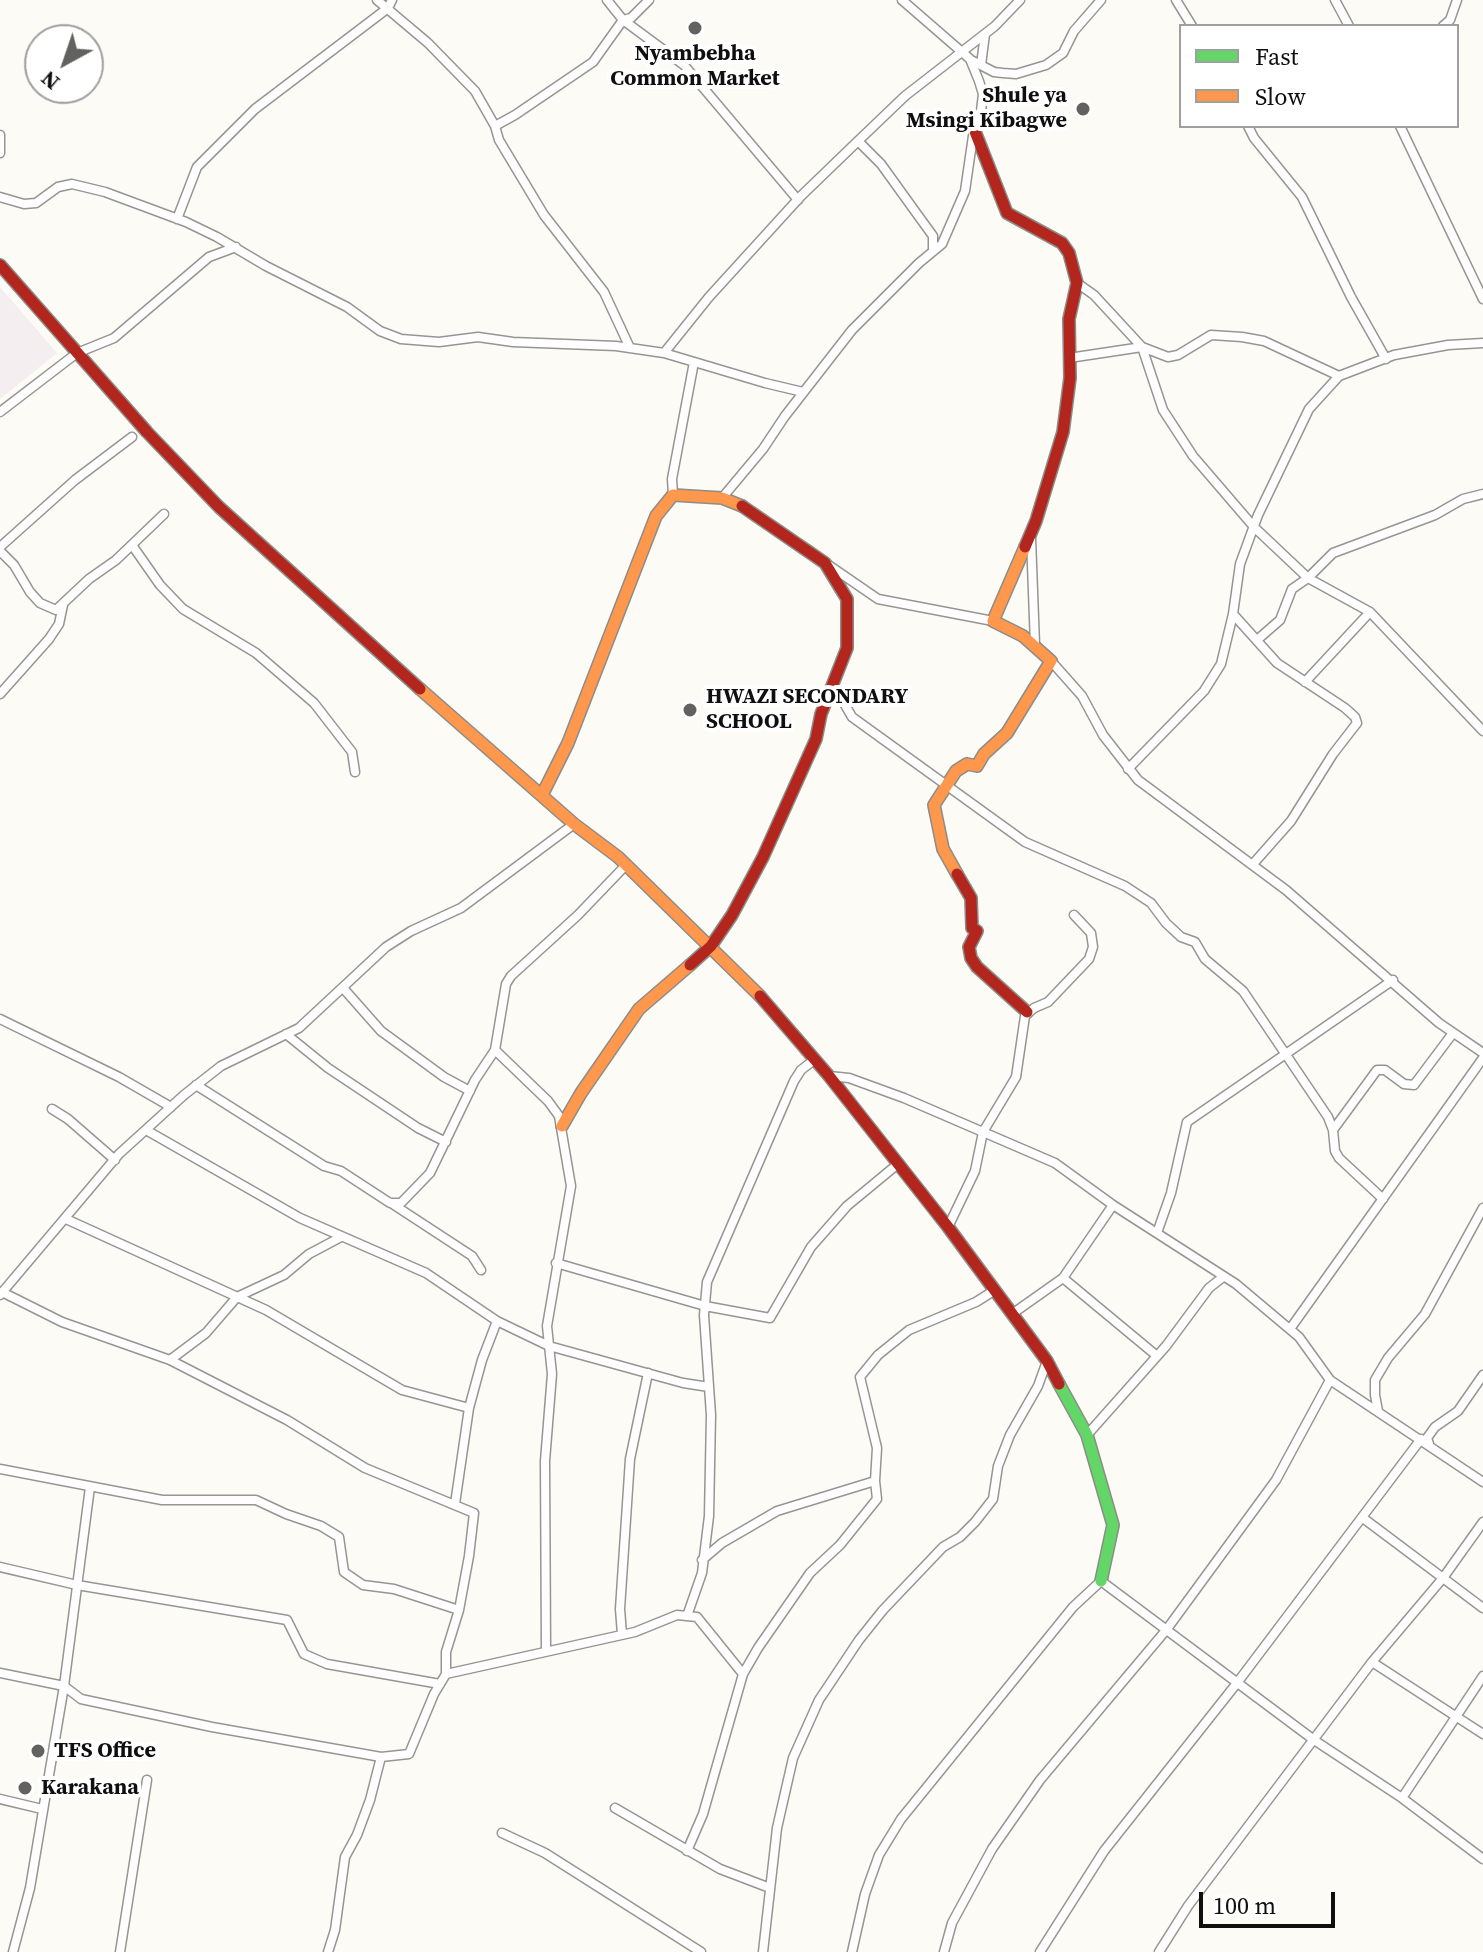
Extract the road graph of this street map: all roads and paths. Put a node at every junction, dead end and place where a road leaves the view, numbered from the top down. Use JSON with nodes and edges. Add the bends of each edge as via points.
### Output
{"nodes":[{"id":1,"x":377,"y":0,"type":"edge"},
{"id":2,"x":607,"y":0,"type":"edge"},
{"id":3,"x":649,"y":0,"type":"edge"},
{"id":4,"x":902,"y":0,"type":"edge"},
{"id":5,"x":1020,"y":0,"type":"edge"},
{"id":6,"x":1101,"y":0,"type":"edge"},
{"id":7,"x":1176,"y":0,"type":"edge"},
{"id":8,"x":1335,"y":0,"type":"edge"},
{"id":9,"x":1457,"y":0,"type":"edge"},
{"id":10,"x":390,"y":4,"type":"edge"},
{"id":11,"x":623,"y":20,"type":"junction"},
{"id":12,"x":1191,"y":24,"type":"edge"},
{"id":13,"x":1348,"y":24,"type":"edge"},
{"id":14,"x":1445,"y":24,"type":"edge"},
{"id":15,"x":985,"y":33,"type":"junction"},
{"id":16,"x":961,"y":50,"type":"junction"},
{"id":17,"x":970,"y":59,"type":"junction"},
{"id":18,"x":981,"y":65,"type":"junction"},
{"id":19,"x":495,"y":126,"type":"junction"},
{"id":20,"x":1249,"y":128,"type":"edge"},
{"id":21,"x":1401,"y":128,"type":"edge"},
{"id":22,"x":974,"y":129,"type":"junction"},
{"id":23,"x":0,"y":135,"type":"edge"},
{"id":24,"x":858,"y":141,"type":"junction"},
{"id":25,"x":0,"y":153,"type":"edge"},
{"id":26,"x":0,"y":197,"type":"edge"},
{"id":27,"x":798,"y":200,"type":"junction"},
{"id":28,"x":177,"y":219,"type":"junction"},
{"id":29,"x":236,"y":247,"type":"junction"},
{"id":30,"x":933,"y":251,"type":"junction"},
{"id":31,"x":0,"y":265,"type":"edge"},
{"id":32,"x":1077,"y":283,"type":"junction"},
{"id":33,"x":1483,"y":299,"type":"edge"},
{"id":34,"x":1483,"y":343,"type":"edge"},
{"id":35,"x":1142,"y":347,"type":"junction"},
{"id":36,"x":630,"y":348,"type":"junction"},
{"id":37,"x":77,"y":353,"type":"junction"},
{"id":38,"x":664,"y":353,"type":"junction"},
{"id":39,"x":1069,"y":358,"type":"junction"},
{"id":40,"x":1386,"y":359,"type":"junction"},
{"id":41,"x":694,"y":362,"type":"junction"},
{"id":42,"x":1339,"y":376,"type":"junction"},
{"id":43,"x":803,"y":392,"type":"junction"},
{"id":44,"x":0,"y":412,"type":"edge"},
{"id":45,"x":132,"y":437,"type":"dead end"},
{"id":46,"x":1483,"y":494,"type":"edge"},
{"id":47,"x":673,"y":495,"type":"junction"},
{"id":48,"x":722,"y":498,"type":"junction"},
{"id":49,"x":164,"y":514,"type":"dead end"},
{"id":50,"x":1254,"y":527,"type":"junction"},
{"id":51,"x":1031,"y":533,"type":"junction"},
{"id":52,"x":132,"y":545,"type":"junction"},
{"id":53,"x":0,"y":549,"type":"edge"},
{"id":54,"x":825,"y":563,"type":"junction"},
{"id":55,"x":1308,"y":578,"type":"junction"},
{"id":56,"x":64,"y":604,"type":"junction"},
{"id":57,"x":1370,"y":612,"type":"junction"},
{"id":58,"x":1233,"y":614,"type":"junction"},
{"id":59,"x":993,"y":621,"type":"junction"},
{"id":60,"x":1257,"y":640,"type":"junction"},
{"id":61,"x":1035,"y":645,"type":"junction"},
{"id":62,"x":1051,"y":661,"type":"junction"},
{"id":63,"x":1305,"y":682,"type":"junction"},
{"id":64,"x":833,"y":684,"type":"junction"},
{"id":65,"x":0,"y":694,"type":"edge"},
{"id":66,"x":1483,"y":731,"type":"edge"},
{"id":67,"x":1128,"y":769,"type":"junction"},
{"id":68,"x":355,"y":772,"type":"dead end"},
{"id":69,"x":947,"y":785,"type":"junction"},
{"id":70,"x":542,"y":795,"type":"junction"},
{"id":71,"x":574,"y":824,"type":"junction"},
{"id":72,"x":1253,"y":864,"type":"junction"},
{"id":73,"x":626,"y":865,"type":"junction"},
{"id":74,"x":1074,"y":915,"type":"dead end"},
{"id":75,"x":711,"y":946,"type":"junction"},
{"id":76,"x":1393,"y":980,"type":"junction"},
{"id":77,"x":343,"y":988,"type":"junction"},
{"id":78,"x":1027,"y":1012,"type":"junction"},
{"id":79,"x":0,"y":1019,"type":"edge"},
{"id":80,"x":1453,"y":1033,"type":"junction"},
{"id":81,"x":286,"y":1034,"type":"junction"},
{"id":82,"x":495,"y":1050,"type":"junction"},
{"id":83,"x":1286,"y":1055,"type":"junction"},
{"id":84,"x":1483,"y":1056,"type":"edge"},
{"id":85,"x":814,"y":1060,"type":"junction"},
{"id":86,"x":829,"y":1076,"type":"junction"},
{"id":87,"x":196,"y":1085,"type":"junction"},
{"id":88,"x":470,"y":1091,"type":"junction"},
{"id":89,"x":171,"y":1107,"type":"junction"},
{"id":90,"x":52,"y":1109,"type":"dead end"},
{"id":91,"x":562,"y":1126,"type":"junction"},
{"id":92,"x":146,"y":1130,"type":"junction"},
{"id":93,"x":1333,"y":1130,"type":"junction"},
{"id":94,"x":983,"y":1132,"type":"junction"},
{"id":95,"x":446,"y":1142,"type":"junction"},
{"id":96,"x":115,"y":1160,"type":"junction"},
{"id":97,"x":899,"y":1163,"type":"junction"},
{"id":98,"x":1383,"y":1199,"type":"junction"},
{"id":99,"x":390,"y":1203,"type":"junction"},
{"id":100,"x":1113,"y":1205,"type":"junction"},
{"id":101,"x":1483,"y":1208,"type":"edge"},
{"id":102,"x":66,"y":1219,"type":"junction"},
{"id":103,"x":948,"y":1227,"type":"junction"},
{"id":104,"x":1157,"y":1233,"type":"junction"},
{"id":105,"x":341,"y":1237,"type":"junction"},
{"id":106,"x":556,"y":1263,"type":"junction"},
{"id":107,"x":481,"y":1270,"type":"dead end"},
{"id":108,"x":1223,"y":1277,"type":"junction"},
{"id":109,"x":1063,"y":1278,"type":"junction"},
{"id":110,"x":995,"y":1290,"type":"junction"},
{"id":111,"x":1,"y":1294,"type":"edge"},
{"id":112,"x":237,"y":1297,"type":"junction"},
{"id":113,"x":705,"y":1306,"type":"junction"},
{"id":114,"x":1012,"y":1314,"type":"junction"},
{"id":115,"x":497,"y":1321,"type":"junction"},
{"id":116,"x":1290,"y":1329,"type":"junction"},
{"id":117,"x":549,"y":1346,"type":"junction"},
{"id":118,"x":1157,"y":1356,"type":"junction"},
{"id":119,"x":170,"y":1360,"type":"junction"},
{"id":120,"x":1047,"y":1361,"type":"junction"},
{"id":121,"x":648,"y":1373,"type":"junction"},
{"id":122,"x":1483,"y":1375,"type":"edge"},
{"id":123,"x":1330,"y":1380,"type":"junction"},
{"id":124,"x":709,"y":1387,"type":"junction"},
{"id":125,"x":469,"y":1408,"type":"junction"},
{"id":126,"x":1378,"y":1411,"type":"junction"},
{"id":127,"x":1087,"y":1435,"type":"junction"},
{"id":128,"x":1425,"y":1441,"type":"junction"},
{"id":129,"x":0,"y":1469,"type":"edge"},
{"id":130,"x":875,"y":1481,"type":"junction"},
{"id":131,"x":1483,"y":1482,"type":"edge"},
{"id":132,"x":90,"y":1487,"type":"junction"},
{"id":133,"x":455,"y":1504,"type":"junction"},
{"id":134,"x":1363,"y":1518,"type":"junction"},
{"id":135,"x":1483,"y":1522,"type":"edge"},
{"id":136,"x":702,"y":1560,"type":"junction"},
{"id":137,"x":0,"y":1567,"type":"edge"},
{"id":138,"x":1443,"y":1578,"type":"junction"},
{"id":139,"x":1101,"y":1581,"type":"junction"},
{"id":140,"x":77,"y":1585,"type":"junction"},
{"id":141,"x":1483,"y":1608,"type":"edge"},
{"id":142,"x":459,"y":1610,"type":"junction"},
{"id":143,"x":687,"y":1616,"type":"junction"},
{"id":144,"x":1167,"y":1629,"type":"junction"},
{"id":145,"x":622,"y":1634,"type":"junction"},
{"id":146,"x":546,"y":1651,"type":"junction"},
{"id":147,"x":1372,"y":1662,"type":"junction"},
{"id":148,"x":0,"y":1673,"type":"edge"},
{"id":149,"x":446,"y":1674,"type":"junction"},
{"id":150,"x":743,"y":1674,"type":"junction"},
{"id":151,"x":1483,"y":1676,"type":"edge"},
{"id":152,"x":1237,"y":1683,"type":"junction"},
{"id":153,"x":440,"y":1684,"type":"junction"},
{"id":154,"x":64,"y":1686,"type":"junction"},
{"id":155,"x":1457,"y":1716,"type":"junction"},
{"id":156,"x":1483,"y":1734,"type":"edge"},
{"id":157,"x":1314,"y":1740,"type":"junction"},
{"id":158,"x":381,"y":1757,"type":"junction"},
{"id":159,"x":147,"y":1780,"type":"dead end"},
{"id":160,"x":1402,"y":1798,"type":"junction"},
{"id":161,"x":0,"y":1799,"type":"edge"},
{"id":162,"x":615,"y":1808,"type":"dead end"},
{"id":163,"x":42,"y":1809,"type":"junction"},
{"id":164,"x":502,"y":1833,"type":"dead end"},
{"id":165,"x":687,"y":1851,"type":"junction"},
{"id":166,"x":1483,"y":1859,"type":"edge"},
{"id":167,"x":770,"y":1888,"type":"junction"},
{"id":168,"x":13,"y":1952,"type":"edge"},
{"id":169,"x":120,"y":1952,"type":"edge"},
{"id":170,"x":328,"y":1952,"type":"edge"},
{"id":171,"x":701,"y":1952,"type":"edge"},
{"id":172,"x":763,"y":1952,"type":"edge"},
{"id":173,"x":852,"y":1952,"type":"edge"},
{"id":174,"x":944,"y":1952,"type":"edge"},
{"id":175,"x":1040,"y":1952,"type":"edge"},
{"id":176,"x":1159,"y":1952,"type":"edge"}],
"edges":[{"from":1,"to":10,"type":"street"},
{"from":2,"to":11,"type":"street"},
{"from":3,"to":11,"type":"street"},
{"from":4,"to":16,"type":"street"},
{"from":5,"to":15,"type":"street"},
{"from":6,"to":18,"type":"street","via":[[1063,53],[1046,65],[1016,74]]},
{"from":7,"to":12,"type":"street"},
{"from":8,"to":13,"type":"street"},
{"from":9,"to":14,"type":"street"},
{"from":10,"to":19,"type":"street","via":[[475,91]]},
{"from":10,"to":28,"type":"street","via":[[255,109],[197,167]]},
{"from":11,"to":19,"type":"street","via":[[593,62]]},
{"from":11,"to":27,"type":"street","via":[[684,65]]},
{"from":15,"to":16,"type":"street"},
{"from":15,"to":18,"type":"street"},
{"from":16,"to":17,"type":"street"},
{"from":16,"to":24,"type":"street"},
{"from":17,"to":18,"type":"street"},
{"from":17,"to":22,"type":"street","via":[[983,94]]},
{"from":19,"to":36,"type":"street","via":[[544,215],[604,292]]},
{"from":20,"to":40,"type":"street","via":[[1302,197]]},
{"from":21,"to":33,"type":"street"},
{"from":22,"to":30,"type":"street","via":[[965,191],[942,244]]},
{"from":22,"to":32,"type":"street","via":[[1007,213],[1062,243]]},
{"from":23,"to":25,"type":"street"},
{"from":24,"to":27,"type":"street"},
{"from":24,"to":30,"type":"street","via":[[933,236]]},
{"from":26,"to":28,"type":"street","via":[[36,203],[72,184]]},
{"from":27,"to":38,"type":"street"},
{"from":28,"to":29,"type":"street"},
{"from":29,"to":36,"type":"street","via":[[401,339],[478,337]]},
{"from":29,"to":37,"type":"street","via":[[209,257],[114,338]]},
{"from":30,"to":43,"type":"street","via":[[852,330]]},
{"from":31,"to":37,"type":"street"},
{"from":32,"to":35,"type":"street"},
{"from":32,"to":39,"type":"street","via":[[1069,319]]},
{"from":34,"to":40,"type":"street"},
{"from":35,"to":39,"type":"street"},
{"from":35,"to":42,"type":"street","via":[[1168,357],[1211,335],[1242,337],[1264,341]]},
{"from":35,"to":50,"type":"street","via":[[1163,410],[1193,456]]},
{"from":36,"to":38,"type":"street"},
{"from":37,"to":44,"type":"street"},
{"from":37,"to":70,"type":"street","via":[[219,507]]},
{"from":38,"to":41,"type":"street"},
{"from":39,"to":51,"type":"street","via":[[1063,432]]},
{"from":40,"to":42,"type":"street"},
{"from":41,"to":43,"type":"street"},
{"from":41,"to":47,"type":"street"},
{"from":42,"to":50,"type":"street","via":[[1309,409]]},
{"from":43,"to":48,"type":"street"},
{"from":45,"to":53,"type":"street","via":[[75,480]]},
{"from":46,"to":55,"type":"street","via":[[1333,553]]},
{"from":47,"to":48,"type":"street"},
{"from":47,"to":70,"type":"street","via":[[656,516],[568,743]]},
{"from":48,"to":54,"type":"street","via":[[749,509]]},
{"from":49,"to":52,"type":"street"},
{"from":50,"to":55,"type":"street"},
{"from":50,"to":58,"type":"street","via":[[1240,564]]},
{"from":51,"to":59,"type":"street"},
{"from":51,"to":61,"type":"street"},
{"from":52,"to":56,"type":"street"},
{"from":52,"to":68,"type":"street","via":[[183,609],[256,653],[314,703],[352,752]]},
{"from":53,"to":56,"type":"street","via":[[40,603],[56,610]]},
{"from":54,"to":59,"type":"street","via":[[878,599]]},
{"from":54,"to":64,"type":"street","via":[[847,599],[849,621],[847,648]]},
{"from":55,"to":57,"type":"street"},
{"from":55,"to":60,"type":"street","via":[[1292,589],[1280,620]]},
{"from":56,"to":65,"type":"street","via":[[49,639]]},
{"from":57,"to":63,"type":"street"},
{"from":57,"to":66,"type":"street"},
{"from":58,"to":60,"type":"street"},
{"from":58,"to":67,"type":"street","via":[[1221,664],[1204,691]]},
{"from":59,"to":61,"type":"street"},
{"from":60,"to":63,"type":"street","via":[[1277,663]]},
{"from":61,"to":62,"type":"street"},
{"from":62,"to":67,"type":"street","via":[[1082,696]]},
{"from":62,"to":69,"type":"street","via":[[1007,733],[977,766],[967,764]]},
{"from":63,"to":72,"type":"street","via":[[1345,708],[1357,723],[1291,821]]},
{"from":64,"to":69,"type":"street","via":[[852,717]]},
{"from":64,"to":75,"type":"street","via":[[816,739],[763,857]]},
{"from":67,"to":72,"type":"street"},
{"from":69,"to":78,"type":"street","via":[[934,805],[943,849],[971,898],[972,928],[977,931],[969,947],[971,958]]},
{"from":69,"to":83,"type":"street","via":[[1025,842],[1100,873],[1151,903],[1181,937],[1195,942],[1205,959],[1236,982]]},
{"from":70,"to":71,"type":"street"},
{"from":71,"to":73,"type":"street"},
{"from":71,"to":77,"type":"street","via":[[461,908],[386,947]]},
{"from":72,"to":76,"type":"street"},
{"from":73,"to":75,"type":"street"},
{"from":73,"to":82,"type":"street","via":[[511,976]]},
{"from":74,"to":78,"type":"street","via":[[1091,933],[1089,959],[1048,1002]]},
{"from":75,"to":85,"type":"street","via":[[770,1005]]},
{"from":75,"to":91,"type":"street","via":[[639,1009]]},
{"from":76,"to":80,"type":"street"},
{"from":76,"to":83,"type":"street"},
{"from":77,"to":81,"type":"street"},
{"from":77,"to":88,"type":"street","via":[[381,1031]]},
{"from":78,"to":94,"type":"street","via":[[1016,1077]]},
{"from":79,"to":89,"type":"street"},
{"from":80,"to":84,"type":"street"},
{"from":80,"to":93,"type":"street","via":[[1414,1085],[1377,1070]]},
{"from":81,"to":87,"type":"street","via":[[221,1066]]},
{"from":81,"to":95,"type":"street","via":[[328,1068]]},
{"from":82,"to":88,"type":"street"},
{"from":82,"to":91,"type":"street","via":[[548,1101]]},
{"from":83,"to":93,"type":"street"},
{"from":83,"to":104,"type":"street","via":[[1187,1122]]},
{"from":84,"to":98,"type":"street"},
{"from":85,"to":86,"type":"street"},
{"from":85,"to":113,"type":"street","via":[[794,1081],[707,1282]]},
{"from":86,"to":94,"type":"street","via":[[904,1098]]},
{"from":86,"to":97,"type":"street"},
{"from":87,"to":89,"type":"street"},
{"from":87,"to":99,"type":"street"},
{"from":88,"to":95,"type":"street"},
{"from":89,"to":92,"type":"street"},
{"from":90,"to":96,"type":"street"},
{"from":91,"to":106,"type":"street","via":[[571,1186]]},
{"from":92,"to":96,"type":"street"},
{"from":92,"to":105,"type":"street"},
{"from":93,"to":98,"type":"street","via":[[1339,1158]]},
{"from":94,"to":100,"type":"street","via":[[1055,1163]]},
{"from":94,"to":103,"type":"street","via":[[975,1171]]},
{"from":95,"to":99,"type":"street","via":[[415,1191],[401,1203]]},
{"from":96,"to":102,"type":"street"},
{"from":97,"to":103,"type":"street"},
{"from":97,"to":113,"type":"street","via":[[847,1206],[811,1247],[770,1318]]},
{"from":98,"to":116,"type":"street"},
{"from":99,"to":107,"type":"street","via":[[472,1256]]},
{"from":100,"to":104,"type":"street"},
{"from":100,"to":109,"type":"street"},
{"from":101,"to":126,"type":"street","via":[[1425,1314],[1375,1380]]},
{"from":102,"to":111,"type":"street"},
{"from":102,"to":112,"type":"street"},
{"from":103,"to":110,"type":"street"},
{"from":104,"to":108,"type":"street"},
{"from":105,"to":112,"type":"street","via":[[284,1275]]},
{"from":105,"to":115,"type":"street","via":[[426,1273]]},
{"from":106,"to":113,"type":"street"},
{"from":106,"to":117,"type":"street"},
{"from":108,"to":116,"type":"street"},
{"from":108,"to":118,"type":"street"},
{"from":109,"to":114,"type":"street"},
{"from":109,"to":118,"type":"street"},
{"from":110,"to":114,"type":"street"},
{"from":110,"to":130,"type":"street","via":[[909,1330],[860,1377],[877,1448]]},
{"from":111,"to":119,"type":"street"},
{"from":112,"to":119,"type":"street","via":[[206,1333]]},
{"from":112,"to":125,"type":"street","via":[[402,1390]]},
{"from":113,"to":124,"type":"street"},
{"from":114,"to":120,"type":"street"},
{"from":115,"to":117,"type":"street"},
{"from":115,"to":125,"type":"street"},
{"from":116,"to":123,"type":"street"},
{"from":117,"to":121,"type":"street"},
{"from":117,"to":146,"type":"street"},
{"from":118,"to":127,"type":"street"},
{"from":119,"to":133,"type":"street","via":[[287,1420],[365,1468]]},
{"from":120,"to":127,"type":"street"},
{"from":120,"to":167,"type":"street","via":[[1010,1435],[993,1499],[878,1616],[819,1700],[793,1758]]},
{"from":121,"to":124,"type":"street"},
{"from":121,"to":145,"type":"street","via":[[630,1459]]},
{"from":122,"to":128,"type":"street","via":[[1458,1411]]},
{"from":123,"to":126,"type":"street"},
{"from":123,"to":144,"type":"street","via":[[1283,1470]]},
{"from":124,"to":136,"type":"street","via":[[712,1466]]},
{"from":125,"to":133,"type":"street"},
{"from":126,"to":128,"type":"street"},
{"from":127,"to":139,"type":"street","via":[[1113,1525]]},
{"from":128,"to":131,"type":"street"},
{"from":128,"to":134,"type":"street"},
{"from":129,"to":132,"type":"street"},
{"from":130,"to":136,"type":"street","via":[[777,1511]]},
{"from":130,"to":150,"type":"street","via":[[877,1499],[810,1573]]},
{"from":132,"to":140,"type":"street"},
{"from":132,"to":142,"type":"street","via":[[162,1500],[256,1500],[339,1537],[344,1572],[363,1585]]},
{"from":133,"to":142,"type":"street","via":[[474,1513]]},
{"from":134,"to":138,"type":"street"},
{"from":134,"to":152,"type":"street"},
{"from":135,"to":138,"type":"street"},
{"from":136,"to":143,"type":"street"},
{"from":137,"to":140,"type":"street"},
{"from":138,"to":141,"type":"street"},
{"from":138,"to":147,"type":"street"},
{"from":139,"to":144,"type":"street"},
{"from":139,"to":173,"type":"street","via":[[1073,1607],[901,1819],[879,1855]]},
{"from":140,"to":153,"type":"street","via":[[287,1620],[304,1654],[327,1664]]},
{"from":140,"to":154,"type":"street"},
{"from":142,"to":149,"type":"street","via":[[446,1652]]},
{"from":143,"to":145,"type":"street"},
{"from":143,"to":150,"type":"street","via":[[697,1617]]},
{"from":144,"to":152,"type":"street"},
{"from":144,"to":174,"type":"street","via":[[1040,1780],[952,1923]]},
{"from":145,"to":146,"type":"street"},
{"from":146,"to":149,"type":"street"},
{"from":147,"to":155,"type":"street"},
{"from":147,"to":157,"type":"street"},
{"from":148,"to":154,"type":"street"},
{"from":149,"to":153,"type":"street"},
{"from":150,"to":165,"type":"street","via":[[703,1814]]},
{"from":151,"to":155,"type":"street"},
{"from":152,"to":157,"type":"street"},
{"from":152,"to":175,"type":"street","via":[[1104,1851]]},
{"from":153,"to":158,"type":"street","via":[[409,1754]]},
{"from":154,"to":158,"type":"street","via":[[81,1699]]},
{"from":154,"to":163,"type":"street"},
{"from":155,"to":156,"type":"street"},
{"from":155,"to":160,"type":"street"},
{"from":157,"to":160,"type":"street"},
{"from":157,"to":176,"type":"street"},
{"from":158,"to":170,"type":"street","via":[[345,1857]]},
{"from":159,"to":169,"type":"street"},
{"from":160,"to":166,"type":"street"},
{"from":161,"to":163,"type":"street"},
{"from":162,"to":165,"type":"street"},
{"from":163,"to":168,"type":"street"},
{"from":164,"to":171,"type":"street","via":[[545,1853]]},
{"from":165,"to":167,"type":"street"},
{"from":167,"to":172,"type":"street"}]}
